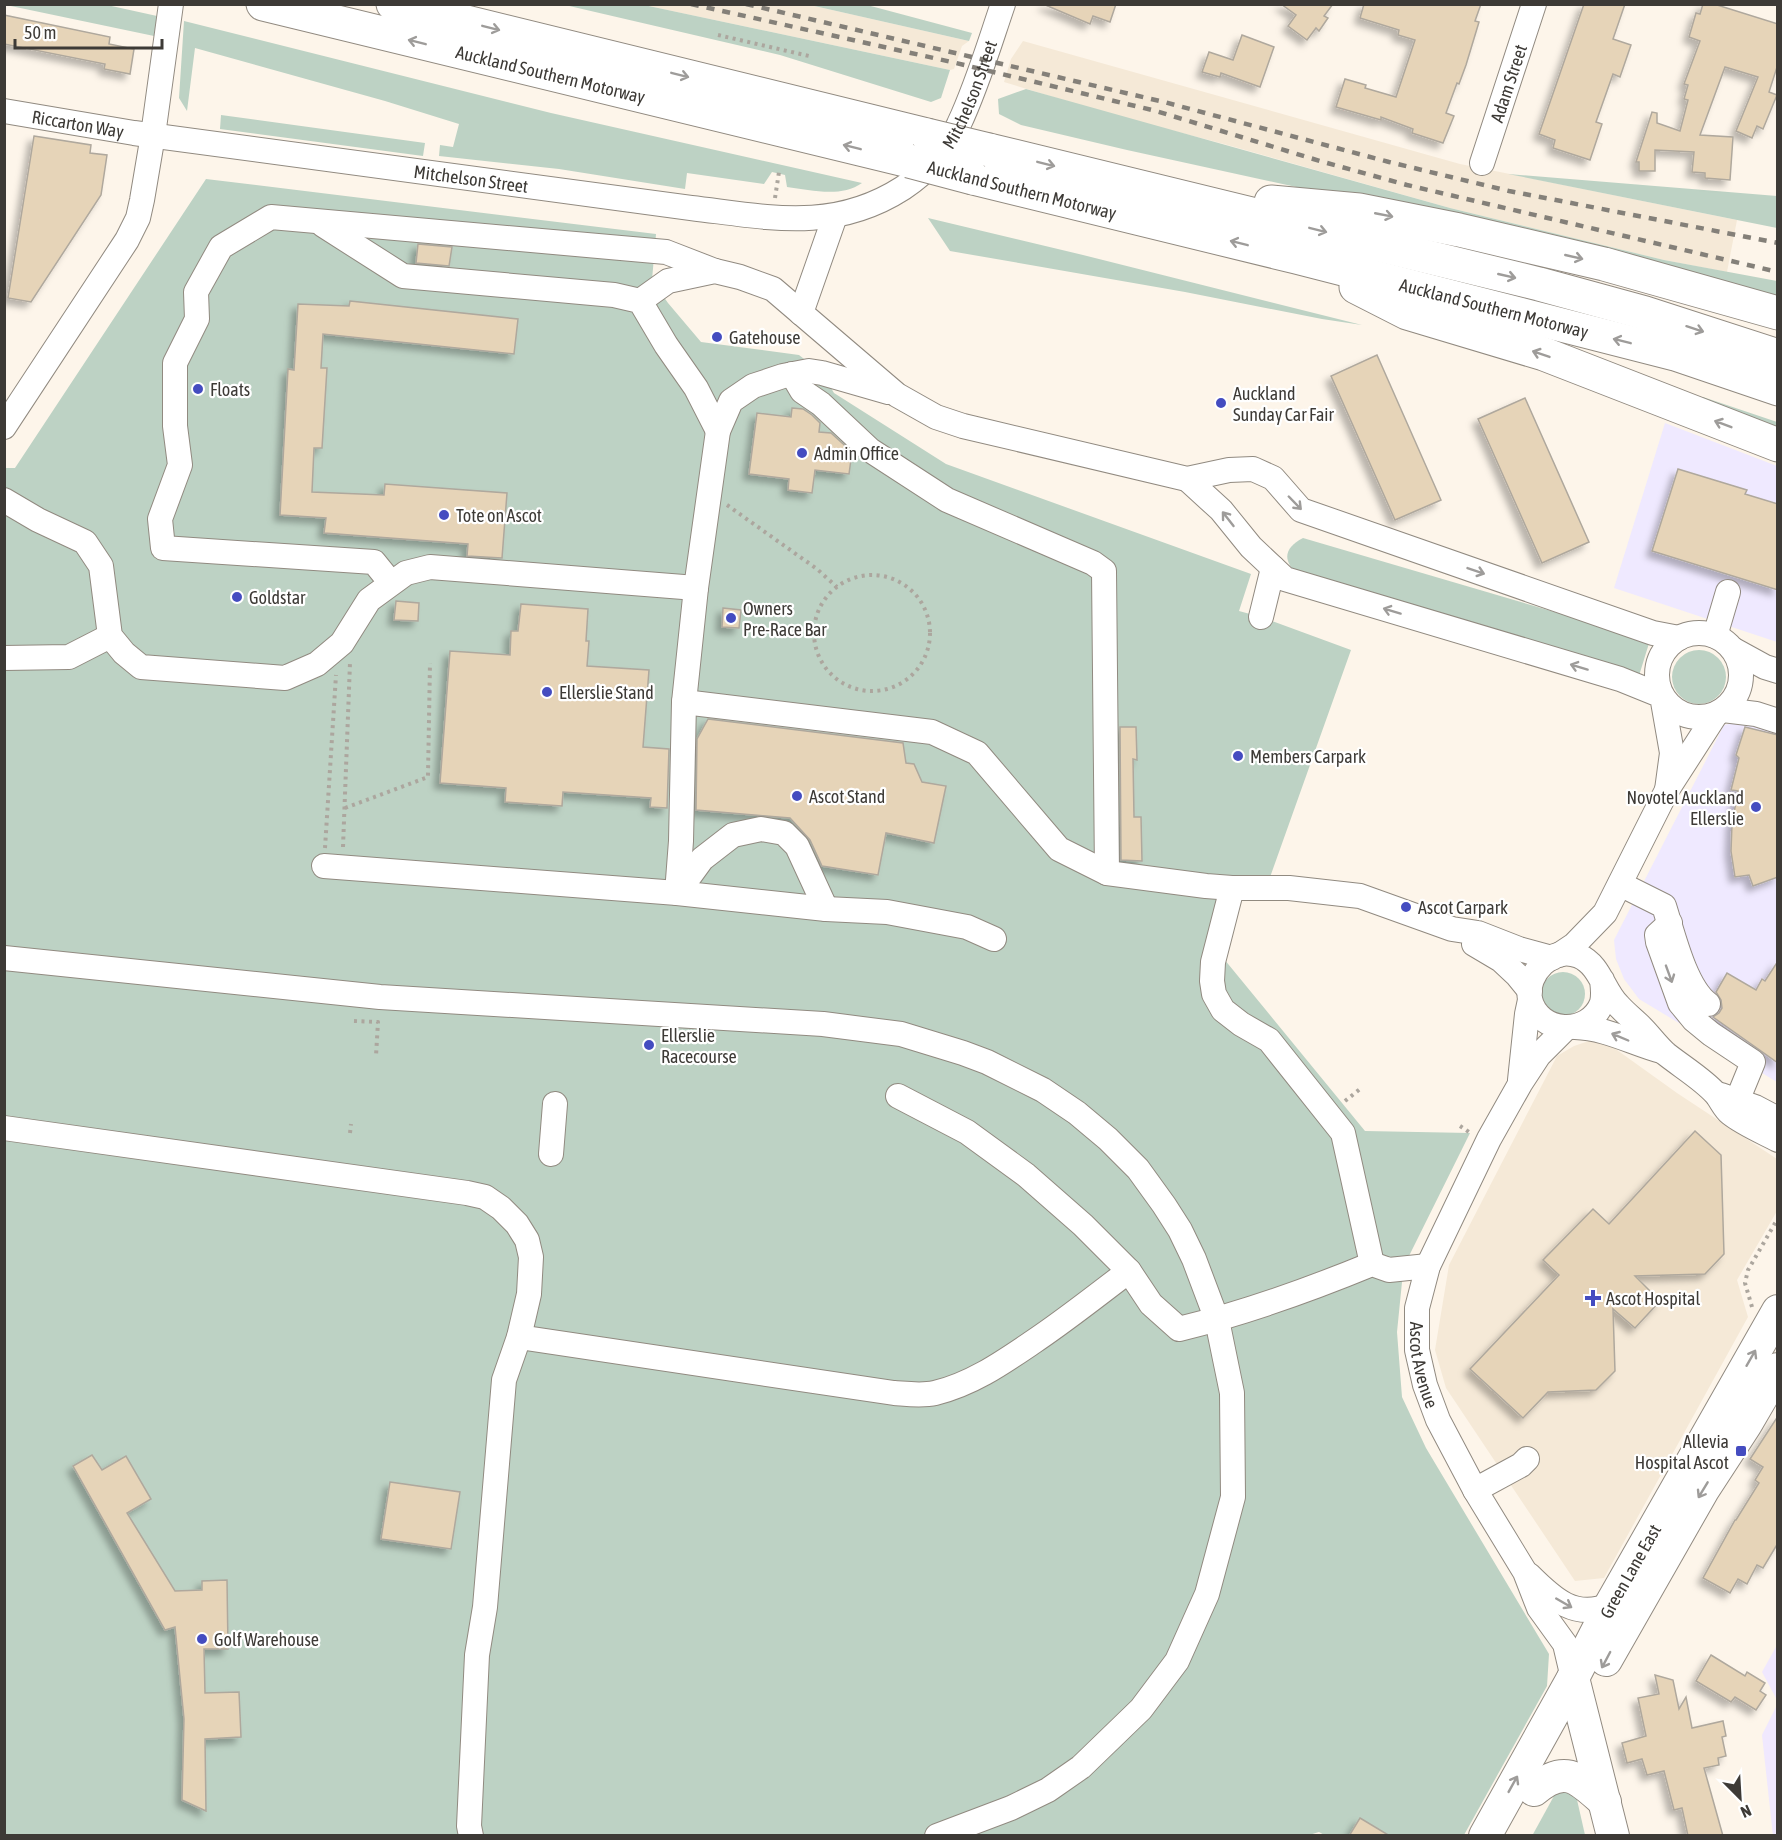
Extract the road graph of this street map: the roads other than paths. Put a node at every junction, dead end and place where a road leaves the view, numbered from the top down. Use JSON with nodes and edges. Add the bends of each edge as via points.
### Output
{"nodes":[{"id":1,"x":171,"y":4,"type":"edge"},
{"id":2,"x":263,"y":4,"type":"edge"},
{"id":3,"x":393,"y":4,"type":"edge"},
{"id":4,"x":1003,"y":4,"type":"edge"},
{"id":5,"x":1534,"y":4,"type":"edge"},
{"id":6,"x":4,"y":111,"type":"edge"},
{"id":7,"x":153,"y":135,"type":"junction"},
{"id":8,"x":918,"y":148,"type":"junction"},
{"id":9,"x":1482,"y":163,"type":"dead end"},
{"id":10,"x":1159,"y":191,"type":"junction"},
{"id":11,"x":835,"y":216,"type":"junction"},
{"id":12,"x":316,"y":221,"type":"junction"},
{"id":13,"x":1296,"y":257,"type":"junction"},
{"id":14,"x":715,"y":271,"type":"junction"},
{"id":15,"x":640,"y":301,"type":"junction"},
{"id":16,"x":801,"y":313,"type":"junction"},
{"id":17,"x":1778,"y":313,"type":"edge"},
{"id":18,"x":1778,"y":356,"type":"edge"},
{"id":19,"x":792,"y":374,"type":"junction"},
{"id":20,"x":1778,"y":389,"type":"edge"},
{"id":21,"x":897,"y":395,"type":"junction"},
{"id":22,"x":4,"y":427,"type":"edge"},
{"id":23,"x":718,"y":431,"type":"junction"},
{"id":24,"x":1778,"y":445,"type":"edge"},
{"id":25,"x":1187,"y":479,"type":"junction"},
{"id":26,"x":4,"y":500,"type":"edge"},
{"id":27,"x":1273,"y":568,"type":"junction"},
{"id":28,"x":391,"y":583,"type":"junction"},
{"id":29,"x":696,"y":588,"type":"junction"},
{"id":30,"x":1728,"y":592,"type":"dead end"},
{"id":31,"x":1261,"y":617,"type":"dead end"},
{"id":32,"x":110,"y":636,"type":"junction"},
{"id":33,"x":1679,"y":638,"type":"junction"},
{"id":34,"x":1724,"y":643,"type":"junction"},
{"id":35,"x":4,"y":658,"type":"edge"},
{"id":36,"x":1778,"y":671,"type":"edge"},
{"id":37,"x":1662,"y":696,"type":"junction"},
{"id":38,"x":684,"y":702,"type":"junction"},
{"id":39,"x":1719,"y":712,"type":"junction"},
{"id":40,"x":1778,"y":721,"type":"edge"},
{"id":41,"x":1667,"y":790,"type":"junction"},
{"id":42,"x":324,"y":866,"type":"road end"},
{"id":43,"x":1107,"y":873,"type":"junction"},
{"id":44,"x":1620,"y":884,"type":"junction"},
{"id":45,"x":1232,"y":888,"type":"junction"},
{"id":46,"x":677,"y":893,"type":"junction"},
{"id":47,"x":826,"y":909,"type":"junction"},
{"id":48,"x":1605,"y":913,"type":"junction"},
{"id":49,"x":1670,"y":923,"type":"junction"},
{"id":50,"x":1452,"y":929,"type":"junction"},
{"id":51,"x":994,"y":939,"type":"dead end"},
{"id":52,"x":1556,"y":956,"type":"junction"},
{"id":53,"x":4,"y":958,"type":"edge"},
{"id":54,"x":1600,"y":977,"type":"junction"},
{"id":55,"x":1530,"y":995,"type":"junction"},
{"id":56,"x":1708,"y":1004,"type":"dead end"},
{"id":57,"x":1571,"y":1028,"type":"junction"},
{"id":58,"x":1664,"y":1052,"type":"junction"},
{"id":59,"x":1520,"y":1084,"type":"junction"},
{"id":60,"x":898,"y":1096,"type":"dead end"},
{"id":61,"x":1727,"y":1097,"type":"junction"},
{"id":62,"x":555,"y":1104,"type":"dead end"},
{"id":63,"x":1778,"y":1119,"type":"edge"},
{"id":64,"x":4,"y":1128,"type":"edge"},
{"id":65,"x":1778,"y":1140,"type":"edge"},
{"id":66,"x":551,"y":1154,"type":"dead end"},
{"id":67,"x":1372,"y":1264,"type":"junction"},
{"id":68,"x":1428,"y":1266,"type":"junction"},
{"id":69,"x":1129,"y":1271,"type":"junction"},
{"id":70,"x":1778,"y":1311,"type":"edge"},
{"id":71,"x":1217,"y":1320,"type":"junction"},
{"id":72,"x":519,"y":1337,"type":"junction"},
{"id":73,"x":1778,"y":1369,"type":"edge"},
{"id":74,"x":1527,"y":1459,"type":"dead end"},
{"id":75,"x":1475,"y":1490,"type":"junction"},
{"id":76,"x":1525,"y":1572,"type":"junction"},
{"id":77,"x":1611,"y":1604,"type":"junction"},
{"id":78,"x":1573,"y":1678,"type":"junction"},
{"id":79,"x":1580,"y":1708,"type":"junction"},
{"id":80,"x":1534,"y":1790,"type":"junction"},
{"id":81,"x":1605,"y":1802,"type":"junction"},
{"id":82,"x":471,"y":1836,"type":"edge"},
{"id":83,"x":937,"y":1836,"type":"edge"},
{"id":84,"x":1485,"y":1836,"type":"edge"},
{"id":85,"x":1509,"y":1836,"type":"edge"},
{"id":86,"x":1613,"y":1836,"type":"edge"}],
"edges":[{"from":1,"to":7,"type":"street"},
{"from":8,"to":2,"type":"highway","name":"Auckland Southern Motorway","one_way":true},
{"from":3,"to":8,"type":"highway","name":"Auckland Southern Motorway","one_way":true},
{"from":4,"to":11,"type":"street","name":"Mitchelson Street","via":[[976,85],[958,126],[936,161],[886,199]]},
{"from":5,"to":9,"type":"street","name":"Adam Street"},
{"from":6,"to":7,"type":"street","name":"Riccarton Way"},
{"from":7,"to":11,"type":"street","name":"Mitchelson Street","via":[[772,218]]},
{"from":7,"to":22,"type":"street","via":[[138,218],[127,240]]},
{"from":8,"to":10,"type":"highway","name":"Auckland Southern Motorway","one_way":true,"bridge":true,"via":[[989,150]]},
{"from":13,"to":8,"type":"highway","name":"Auckland Southern Motorway","one_way":true,"bridge":true,"via":[[973,178]]},
{"from":10,"to":17,"type":"highway","one_way":true,"via":[[1359,210],[1604,264]]},
{"from":10,"to":18,"type":"highway","name":"Auckland Southern Motorway","one_way":true,"via":[[1539,284]]},
{"from":11,"to":16,"type":"street"},
{"from":12,"to":14,"type":"street","via":[[666,252]]},
{"from":12,"to":15,"type":"street","via":[[403,276],[614,295]]},
{"from":12,"to":28,"type":"street","via":[[271,217],[221,247],[196,292],[197,319],[175,363],[175,426],[180,465],[160,519],[163,548],[374,562]]},
{"from":20,"to":13,"type":"highway","name":"Auckland Southern Motorway","one_way":true,"via":[[1675,354]]},
{"from":24,"to":13,"type":"highway","one_way":true,"via":[[1544,354],[1407,313]]},
{"from":14,"to":15,"type":"street","via":[[668,281]]},
{"from":14,"to":16,"type":"street","via":[[773,289]]},
{"from":15,"to":23,"type":"street","via":[[696,388]]},
{"from":16,"to":21,"type":"street"},
{"from":19,"to":21,"type":"street","via":[[822,373]]},
{"from":19,"to":23,"type":"street","via":[[753,386],[731,401]]},
{"from":19,"to":43,"type":"street","via":[[802,391],[870,450],[946,500],[1094,563],[1104,571]]},
{"from":21,"to":25,"type":"street","via":[[936,417],[963,426]]},
{"from":23,"to":29,"type":"street"},
{"from":27,"to":25,"type":"street","one_way":true},
{"from":25,"to":33,"type":"street","one_way":true,"via":[[1253,469],[1273,478],[1301,510],[1653,633]]},
{"from":26,"to":32,"type":"street","via":[[85,543],[101,567]]},
{"from":27,"to":31,"type":"street"},
{"from":37,"to":27,"type":"street","one_way":true,"via":[[1620,679],[1285,579]]},
{"from":28,"to":29,"type":"street","via":[[406,573],[430,567]]},
{"from":28,"to":32,"type":"street","via":[[369,600],[339,646],[317,664],[285,678],[141,667]]},
{"from":29,"to":38,"type":"street"},
{"from":30,"to":34,"type":"street"},
{"from":32,"to":35,"type":"street","via":[[69,657]]},
{"from":33,"to":34,"type":"street","via":[[1703,633]]},
{"from":33,"to":37,"type":"street","via":[[1668,646],[1657,670]]},
{"from":34,"to":36,"type":"street","via":[[1765,668]]},
{"from":34,"to":39,"type":"street","via":[[1740,662],[1742,676],[1733,701]]},
{"from":37,"to":39,"type":"street","via":[[1680,713],[1692,717]]},
{"from":37,"to":41,"type":"street","via":[[1672,753]]},
{"from":38,"to":43,"type":"street","via":[[932,732],[976,753],[1059,849]]},
{"from":38,"to":46,"type":"street"},
{"from":39,"to":40,"type":"street","via":[[1756,714]]},
{"from":39,"to":41,"type":"street"},
{"from":41,"to":44,"type":"street"},
{"from":42,"to":46,"type":"street"},
{"from":43,"to":45,"type":"street"},
{"from":44,"to":48,"type":"street"},
{"from":44,"to":49,"type":"street","via":[[1664,906]]},
{"from":45,"to":50,"type":"street","via":[[1289,888],[1360,896]]},
{"from":45,"to":67,"type":"street","via":[[1213,962],[1214,994],[1224,1010],[1269,1040],[1343,1133]]},
{"from":46,"to":47,"type":"street"},
{"from":46,"to":47,"type":"street","via":[[702,859],[733,835],[761,829],[784,833],[797,846]]},
{"from":47,"to":51,"type":"street","via":[[887,912],[967,927]]},
{"from":48,"to":52,"type":"street","via":[[1574,945]]},
{"from":48,"to":54,"type":"street","via":[[1599,950]]},
{"from":49,"to":56,"type":"street","via":[[1690,983]]},
{"from":49,"to":61,"type":"street","one_way":true,"via":[[1657,935],[1680,1003],[1711,1034],[1753,1062]]},
{"from":50,"to":52,"type":"street"},
{"from":50,"to":55,"type":"street","via":[[1502,960]]},
{"from":52,"to":54,"type":"street","via":[[1580,957],[1595,967]]},
{"from":52,"to":55,"type":"street","via":[[1547,959],[1533,974]]},
{"from":53,"to":71,"type":"street","via":[[380,998],[824,1024],[901,1034],[928,1042],[987,1062],[1043,1090],[1108,1139],[1138,1169],[1180,1230]]},
{"from":54,"to":57,"type":"street","via":[[1602,1003],[1587,1022]]},
{"from":54,"to":58,"type":"street","via":[[1616,1004]]},
{"from":55,"to":57,"type":"street","via":[[1535,1011],[1544,1020]]},
{"from":55,"to":59,"type":"street","name":"Ascot Avenue"},
{"from":58,"to":57,"type":"street","one_way":true,"via":[[1590,1027]]},
{"from":57,"to":59,"type":"street","name":"Ascot Avenue","via":[[1539,1055]]},
{"from":58,"to":61,"type":"street"},
{"from":59,"to":68,"type":"street","name":"Ascot Avenue"},
{"from":60,"to":69,"type":"street","via":[[967,1132],[1026,1174]]},
{"from":61,"to":63,"type":"street"},
{"from":61,"to":65,"type":"street","via":[[1729,1112]]},
{"from":62,"to":66,"type":"street"},
{"from":64,"to":72,"type":"street","via":[[485,1197],[518,1224],[527,1240],[531,1257],[529,1294]]},
{"from":67,"to":68,"type":"street","via":[[1389,1270]]},
{"from":67,"to":71,"type":"street","via":[[1313,1289]]},
{"from":68,"to":75,"type":"street","name":"Ascot Avenue","via":[[1417,1308],[1417,1350],[1438,1420]]},
{"from":69,"to":71,"type":"street","via":[[1151,1304],[1179,1329]]},
{"from":69,"to":72,"type":"street","via":[[1005,1362],[972,1381],[933,1393],[894,1393]]},
{"from":77,"to":70,"type":"main road","name":"Green Lane East","one_way":true},
{"from":71,"to":83,"type":"street","via":[[1232,1393],[1233,1497],[1207,1594],[1177,1662],[1141,1709],[1081,1767],[1048,1790],[1011,1808]]},
{"from":72,"to":82,"type":"street","via":[[504,1380],[485,1607],[477,1655]]},
{"from":73,"to":79,"type":"main road","name":"Green Lane East","one_way":true,"via":[[1697,1500]]},
{"from":74,"to":75,"type":"street"},
{"from":75,"to":76,"type":"street","name":"Ascot Avenue"},
{"from":76,"to":77,"type":"street","name":"Ascot Avenue","one_way":true,"via":[[1572,1608],[1602,1608]]},
{"from":76,"to":78,"type":"street","name":"Ascot Avenue","via":[[1539,1608],[1564,1644]]},
{"from":77,"to":78,"type":"main road","name":"Green Lane East"},
{"from":78,"to":79,"type":"main road","name":"Ascot Avenue"},
{"from":84,"to":78,"type":"main road","name":"Green Lane East","one_way":true},
{"from":79,"to":80,"type":"main road","name":"Green Lane East"},
{"from":79,"to":81,"type":"main road","name":"Ascot Avenue"},
{"from":80,"to":81,"type":"main road","via":[[1546,1780],[1570,1776],[1581,1780]]},
{"from":80,"to":85,"type":"main road","name":"Green Lane East"},
{"from":81,"to":86,"type":"main road","name":"Ascot Avenue"}]}
